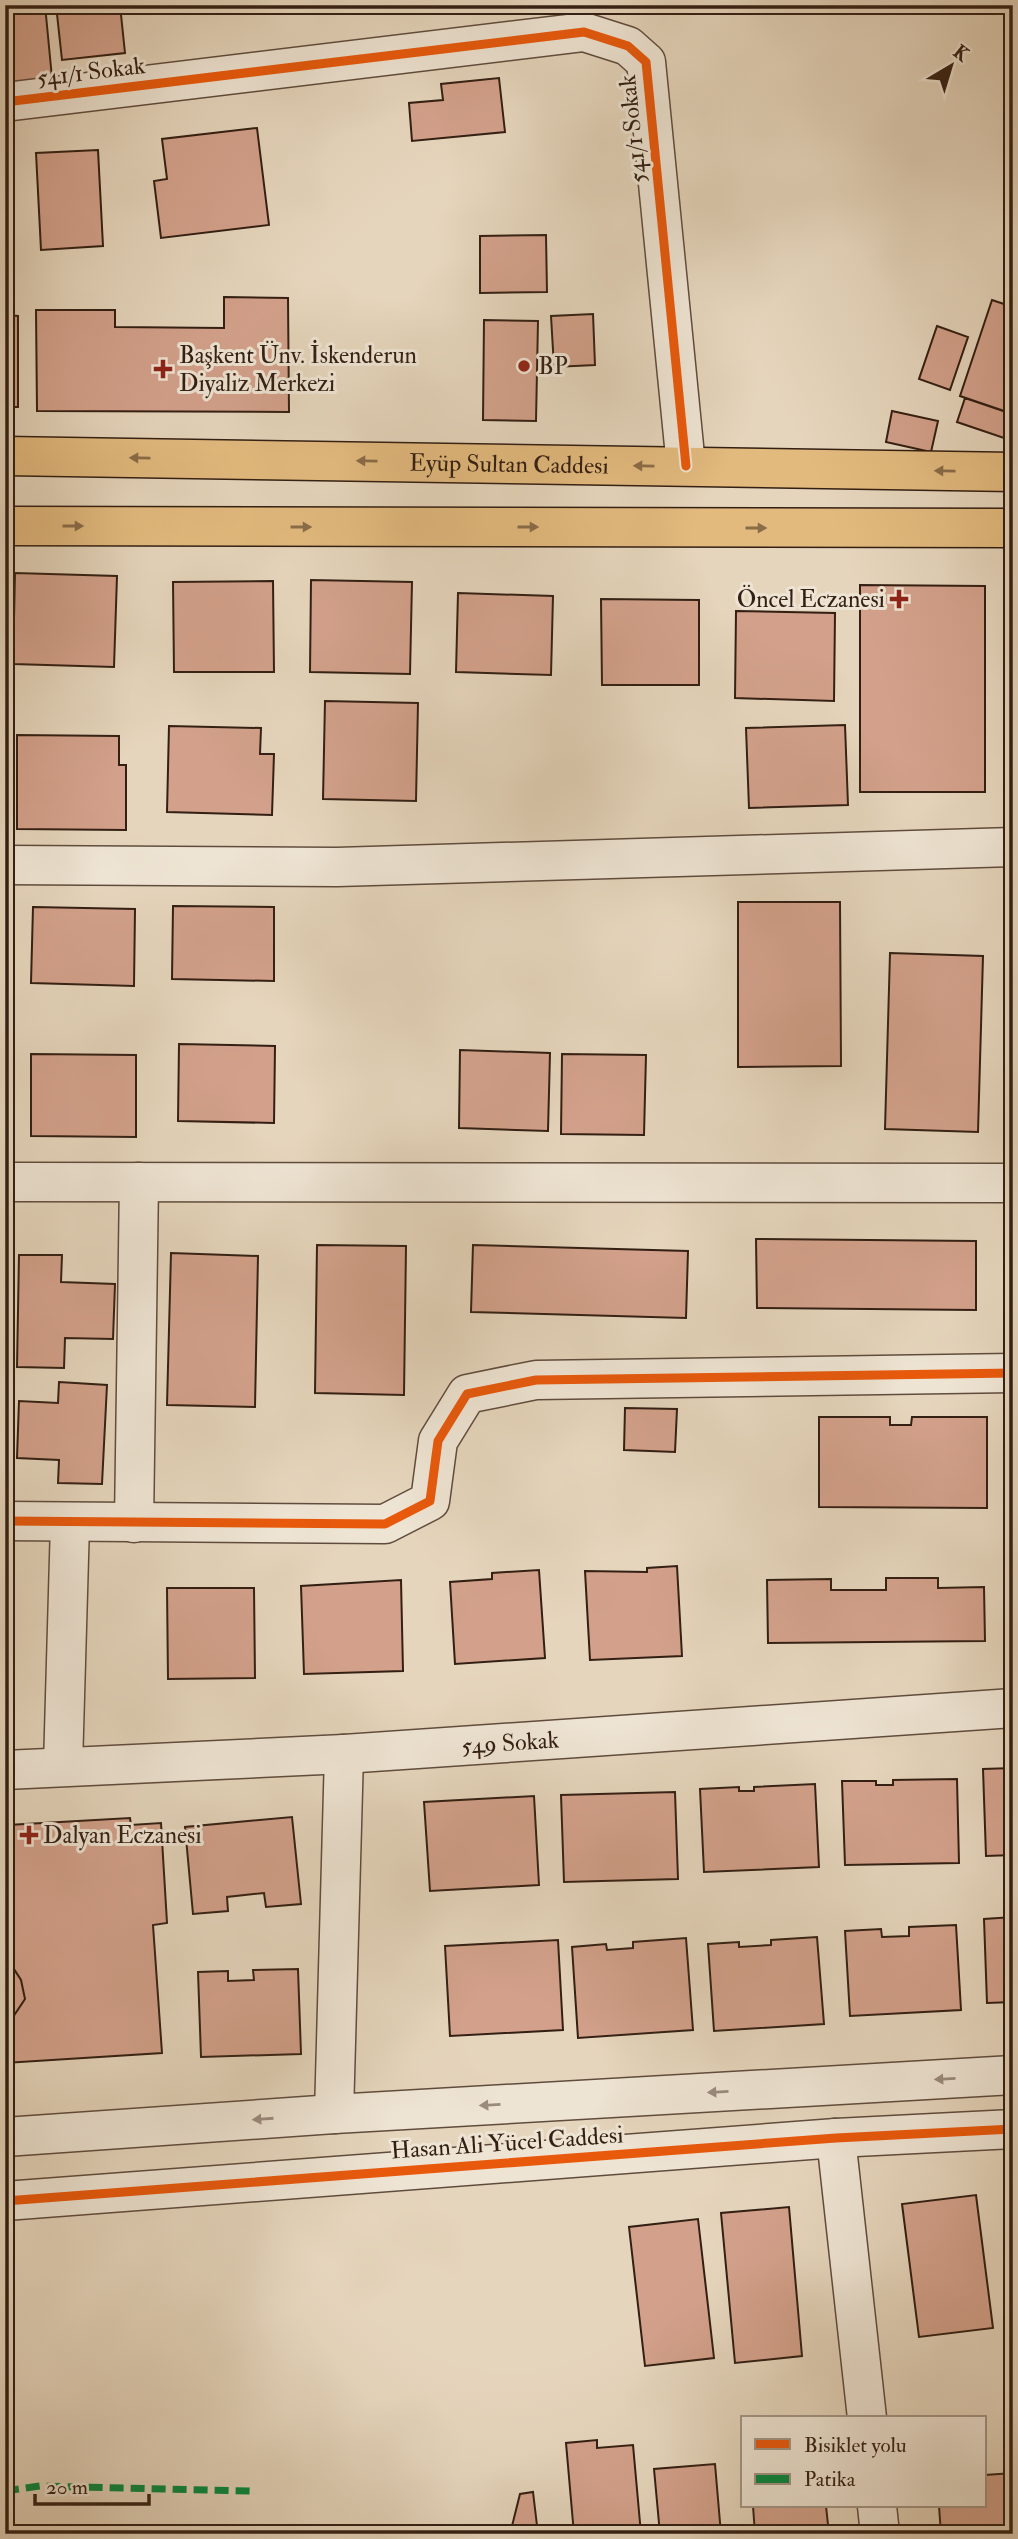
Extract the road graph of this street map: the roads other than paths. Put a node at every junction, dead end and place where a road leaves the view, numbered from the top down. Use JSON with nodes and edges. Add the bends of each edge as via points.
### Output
{"nodes":[{"id":1,"x":5,"y":102,"type":"edge"},
{"id":2,"x":5,"y":456,"type":"edge"},
{"id":3,"x":686,"y":466,"type":"junction"},
{"id":4,"x":1013,"y":472,"type":"edge"},
{"id":5,"x":5,"y":526,"type":"edge"},
{"id":6,"x":1013,"y":528,"type":"edge"},
{"id":7,"x":1013,"y":847,"type":"edge"},
{"id":8,"x":5,"y":865,"type":"edge"},
{"id":9,"x":5,"y":1182,"type":"edge"},
{"id":10,"x":139,"y":1182,"type":"junction"},
{"id":11,"x":1013,"y":1183,"type":"edge"},
{"id":12,"x":5,"y":1189,"type":"edge"},
{"id":13,"x":1013,"y":1373,"type":"edge"},
{"id":14,"x":5,"y":1521,"type":"edge"},
{"id":15,"x":70,"y":1523,"type":"junction"},
{"id":16,"x":134,"y":1523,"type":"junction"},
{"id":17,"x":1013,"y":1708,"type":"edge"},
{"id":18,"x":344,"y":1754,"type":"junction"},
{"id":19,"x":64,"y":1766,"type":"junction"},
{"id":20,"x":5,"y":1770,"type":"edge"},
{"id":21,"x":1013,"y":2075,"type":"edge"},
{"id":22,"x":334,"y":2114,"type":"junction"},
{"id":23,"x":1013,"y":2129,"type":"edge"},
{"id":24,"x":5,"y":2137,"type":"edge"},
{"id":25,"x":836,"y":2138,"type":"junction"},
{"id":26,"x":5,"y":2201,"type":"edge"},
{"id":27,"x":867,"y":2416,"type":"edge"},
{"id":28,"x":877,"y":2508,"type":"edge"},
{"id":29,"x":880,"y":2534,"type":"edge"}],
"edges":[{"from":1,"to":3,"type":"street","name":"541/1 Sokak","via":[[584,32],[628,47],[646,62]]},
{"from":3,"to":2,"type":"main road","name":"Eyüp Sultan Caddesi","one_way":true},
{"from":4,"to":3,"type":"main road","name":"Eyüp Sultan Caddesi","one_way":true},
{"from":5,"to":6,"type":"main road","one_way":true},
{"from":7,"to":8,"type":"street","via":[[337,867]]},
{"from":9,"to":10,"type":"street"},
{"from":9,"to":12,"type":"street"},
{"from":10,"to":11,"type":"street"},
{"from":10,"to":16,"type":"street"},
{"from":13,"to":16,"type":"street","via":[[536,1380],[467,1394],[438,1441],[430,1501],[385,1524]]},
{"from":14,"to":15,"type":"street"},
{"from":15,"to":16,"type":"street"},
{"from":15,"to":19,"type":"street"},
{"from":17,"to":18,"type":"street","name":"549 Sokak"},
{"from":18,"to":19,"type":"street","name":"549 Sokak"},
{"from":18,"to":22,"type":"street"},
{"from":19,"to":20,"type":"street","name":"549 Sokak"},
{"from":21,"to":22,"type":"street","one_way":true},
{"from":22,"to":24,"type":"street","one_way":true},
{"from":23,"to":25,"type":"street","name":"Hasan Ali Yücel Caddesi"},
{"from":25,"to":26,"type":"street","name":"Hasan Ali Yücel Caddesi"},
{"from":25,"to":27,"type":"street"},
{"from":28,"to":29,"type":"street"}]}
